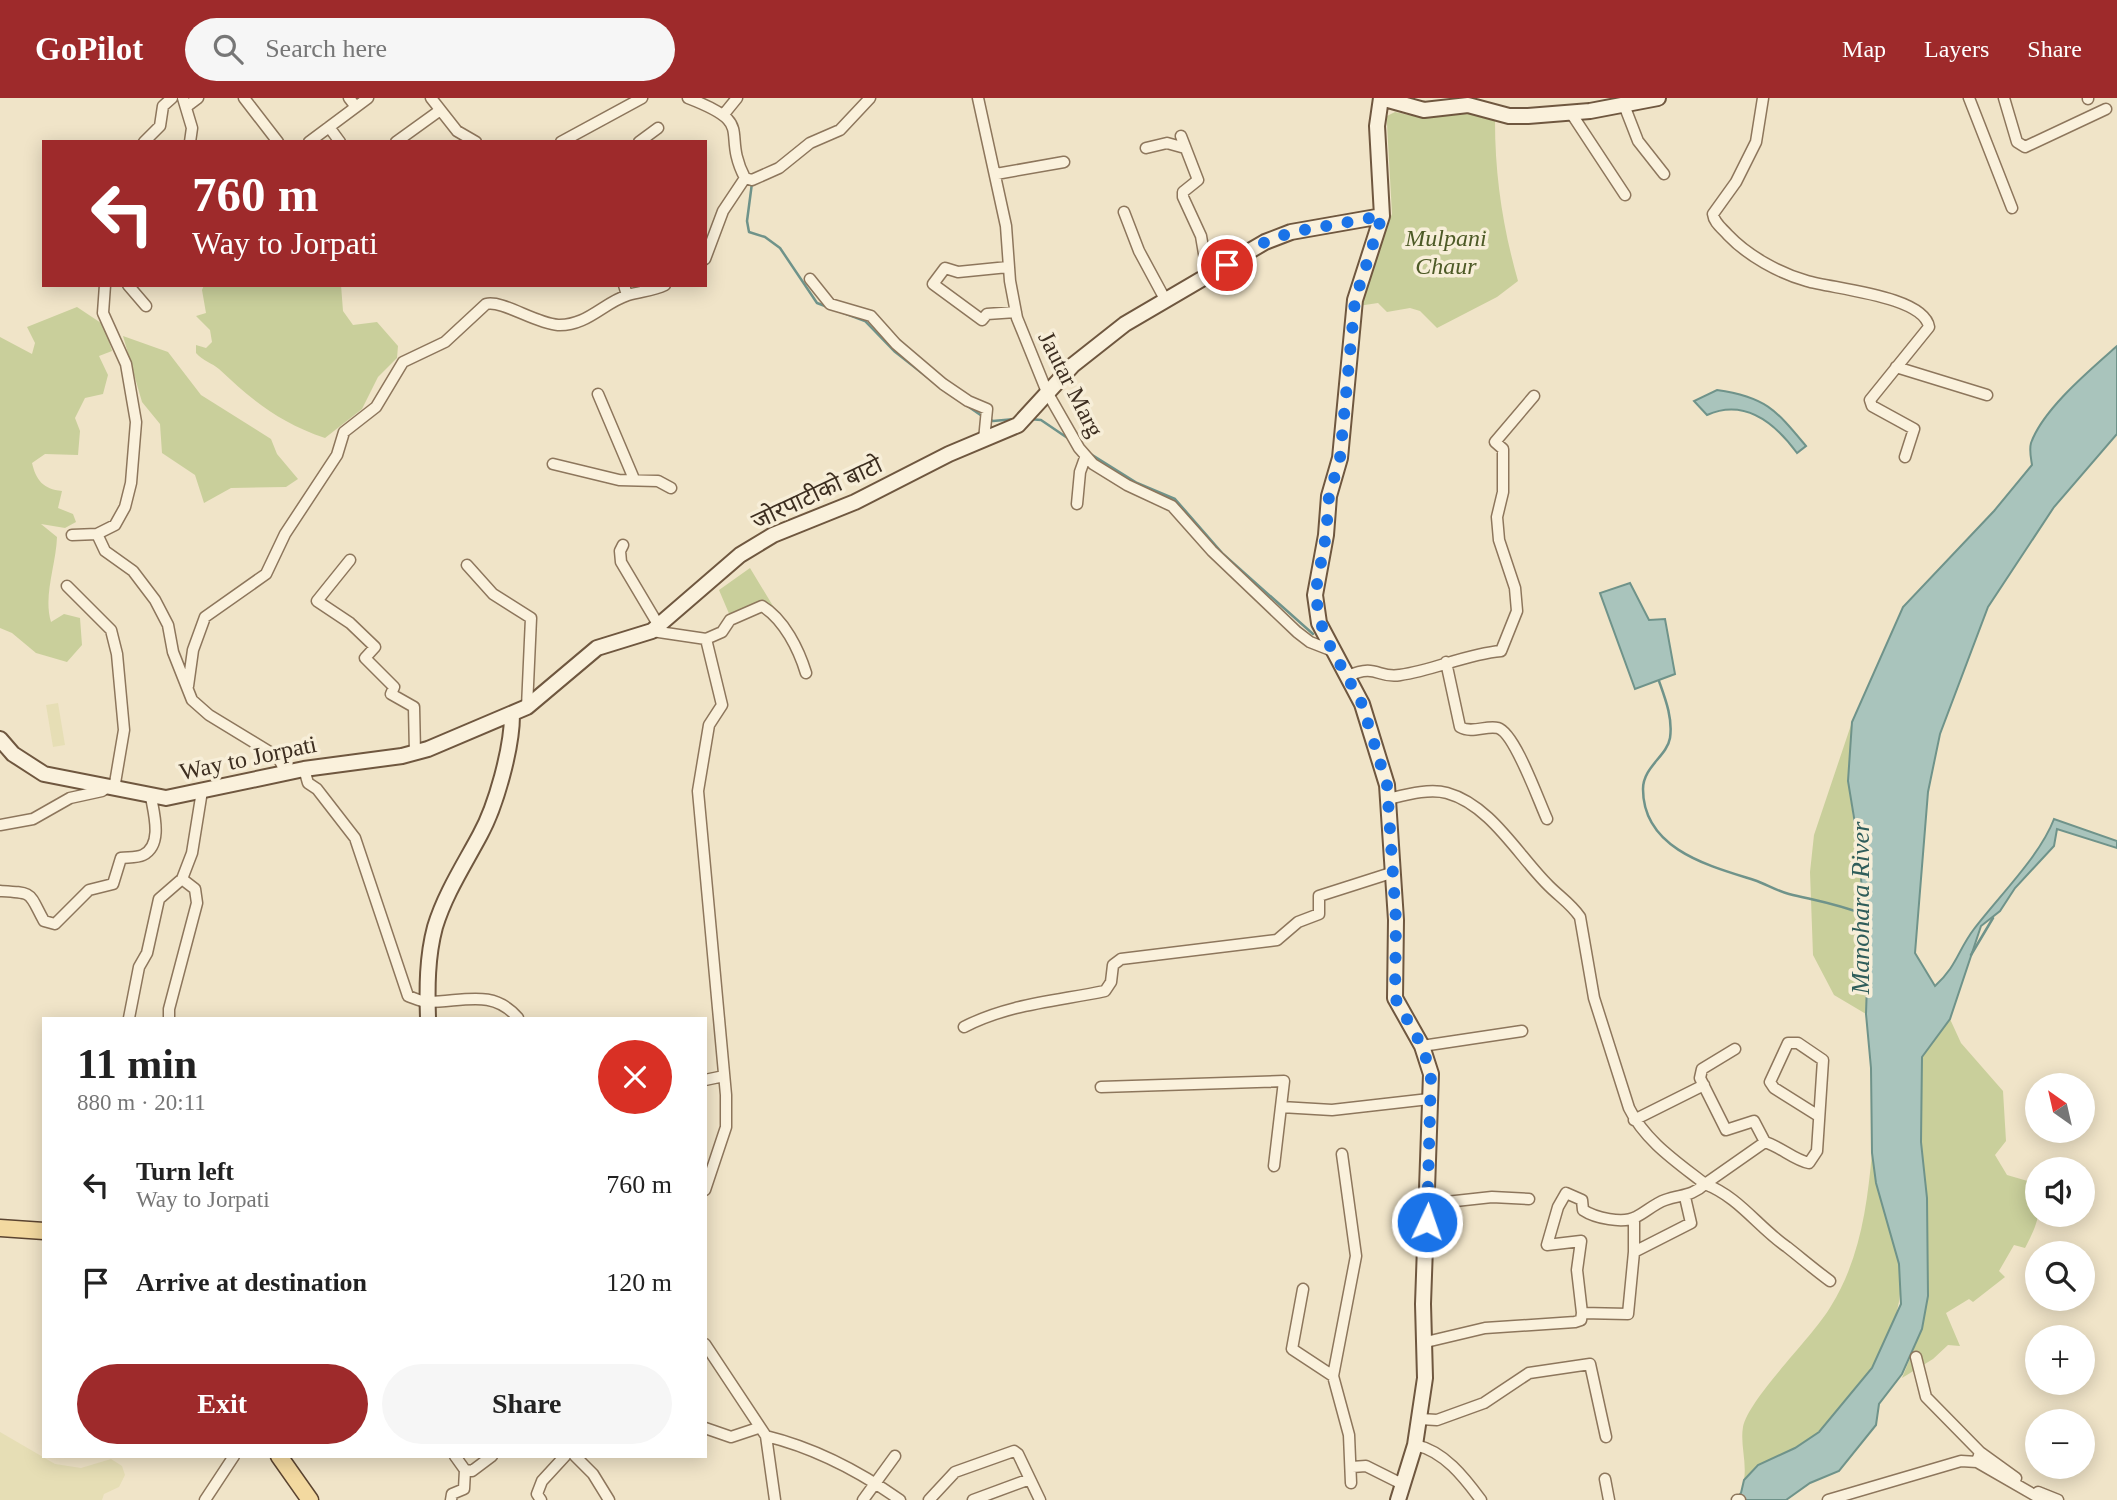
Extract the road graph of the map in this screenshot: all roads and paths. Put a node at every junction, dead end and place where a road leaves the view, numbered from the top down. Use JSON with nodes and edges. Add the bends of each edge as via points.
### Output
{"nodes":[{"id":1,"x":172,"y":98,"type":"edge"},
{"id":2,"x":198,"y":98,"type":"edge"},
{"id":3,"x":244,"y":98,"type":"edge"},
{"id":4,"x":349,"y":98,"type":"edge"},
{"id":5,"x":368,"y":98,"type":"edge"},
{"id":6,"x":431,"y":98,"type":"edge"},
{"id":7,"x":642,"y":98,"type":"edge"},
{"id":8,"x":688,"y":98,"type":"edge"},
{"id":9,"x":708,"y":98,"type":"edge"},
{"id":10,"x":737,"y":98,"type":"edge"},
{"id":11,"x":870,"y":98,"type":"edge"},
{"id":12,"x":978,"y":98,"type":"edge"},
{"id":13,"x":1381,"y":98,"type":"edge"},
{"id":14,"x":1658,"y":98,"type":"edge"},
{"id":15,"x":1763,"y":98,"type":"edge"},
{"id":16,"x":1969,"y":98,"type":"edge"},
{"id":17,"x":2004,"y":98,"type":"edge"},
{"id":18,"x":185,"y":102,"type":"edge"},
{"id":19,"x":1624,"y":105,"type":"junction"},
{"id":20,"x":356,"y":107,"type":"junction"},
{"id":21,"x":714,"y":108,"type":"junction"},
{"id":22,"x":2106,"y":108,"type":"dead end"},
{"id":23,"x":439,"y":111,"type":"junction"},
{"id":24,"x":1571,"y":113,"type":"junction"},
{"id":25,"x":724,"y":114,"type":"junction"},
{"id":26,"x":329,"y":127,"type":"junction"},
{"id":27,"x":658,"y":128,"type":"dead end"},
{"id":28,"x":1181,"y":136,"type":"dead end"},
{"id":29,"x":146,"y":140,"type":"edge"},
{"id":30,"x":190,"y":140,"type":"edge"},
{"id":31,"x":276,"y":140,"type":"edge"},
{"id":32,"x":312,"y":140,"type":"edge"},
{"id":33,"x":339,"y":140,"type":"edge"},
{"id":34,"x":400,"y":140,"type":"edge"},
{"id":35,"x":473,"y":140,"type":"edge"},
{"id":36,"x":565,"y":140,"type":"edge"},
{"id":37,"x":642,"y":140,"type":"edge"},
{"id":38,"x":1146,"y":148,"type":"dead end"},
{"id":39,"x":1185,"y":148,"type":"junction"},
{"id":40,"x":1064,"y":162,"type":"dead end"},
{"id":41,"x":996,"y":174,"type":"junction"},
{"id":42,"x":1664,"y":174,"type":"dead end"},
{"id":43,"x":745,"y":178,"type":"junction"},
{"id":44,"x":1625,"y":195,"type":"dead end"},
{"id":45,"x":2012,"y":208,"type":"dead end"},
{"id":46,"x":1124,"y":212,"type":"dead end"},
{"id":47,"x":1382,"y":216,"type":"junction"},
{"id":48,"x":707,"y":251,"type":"edge"},
{"id":49,"x":1008,"y":267,"type":"junction"},
{"id":50,"x":1208,"y":276,"type":"junction"},
{"id":51,"x":810,"y":279,"type":"dead end"},
{"id":52,"x":105,"y":287,"type":"edge"},
{"id":53,"x":130,"y":287,"type":"edge"},
{"id":54,"x":649,"y":287,"type":"edge"},
{"id":55,"x":626,"y":290,"type":"edge"},
{"id":56,"x":1166,"y":301,"type":"junction"},
{"id":57,"x":146,"y":306,"type":"dead end"},
{"id":58,"x":1016,"y":312,"type":"junction"},
{"id":59,"x":1896,"y":367,"type":"junction"},
{"id":60,"x":1047,"y":392,"type":"junction"},
{"id":61,"x":598,"y":394,"type":"dead end"},
{"id":62,"x":1987,"y":395,"type":"dead end"},
{"id":63,"x":1534,"y":396,"type":"dead end"},
{"id":64,"x":984,"y":440,"type":"junction"},
{"id":65,"x":1905,"y":457,"type":"dead end"},
{"id":66,"x":1086,"y":458,"type":"junction"},
{"id":67,"x":552,"y":464,"type":"dead end"},
{"id":68,"x":634,"y":479,"type":"junction"},
{"id":69,"x":671,"y":488,"type":"dead end"},
{"id":70,"x":1077,"y":504,"type":"dead end"},
{"id":71,"x":97,"y":534,"type":"junction"},
{"id":72,"x":72,"y":535,"type":"dead end"},
{"id":73,"x":623,"y":545,"type":"dead end"},
{"id":74,"x":350,"y":560,"type":"dead end"},
{"id":75,"x":467,"y":565,"type":"dead end"},
{"id":76,"x":67,"y":586,"type":"dead end"},
{"id":77,"x":655,"y":628,"type":"junction"},
{"id":78,"x":706,"y":639,"type":"junction"},
{"id":79,"x":1333,"y":651,"type":"junction"},
{"id":80,"x":1446,"y":662,"type":"junction"},
{"id":81,"x":806,"y":673,"type":"dead end"},
{"id":82,"x":1348,"y":676,"type":"junction"},
{"id":83,"x":188,"y":686,"type":"junction"},
{"id":84,"x":527,"y":707,"type":"junction"},
{"id":85,"x":512,"y":715,"type":"junction"},
{"id":86,"x":0,"y":739,"type":"edge"},
{"id":87,"x":415,"y":753,"type":"junction"},
{"id":88,"x":304,"y":769,"type":"junction"},
{"id":89,"x":286,"y":773,"type":"junction"},
{"id":90,"x":110,"y":788,"type":"junction"},
{"id":91,"x":202,"y":790,"type":"junction"},
{"id":92,"x":151,"y":797,"type":"junction"},
{"id":93,"x":1388,"y":799,"type":"junction"},
{"id":94,"x":1547,"y":819,"type":"dead end"},
{"id":95,"x":0,"y":825,"type":"edge"},
{"id":96,"x":1391,"y":873,"type":"junction"},
{"id":97,"x":182,"y":879,"type":"junction"},
{"id":98,"x":0,"y":891,"type":"edge"},
{"id":99,"x":427,"y":1002,"type":"junction"},
{"id":100,"x":129,"y":1017,"type":"edge"},
{"id":101,"x":169,"y":1017,"type":"edge"},
{"id":102,"x":428,"y":1017,"type":"edge"},
{"id":103,"x":516,"y":1017,"type":"edge"},
{"id":104,"x":964,"y":1027,"type":"dead end"},
{"id":105,"x":1522,"y":1031,"type":"dead end"},
{"id":106,"x":1422,"y":1046,"type":"junction"},
{"id":107,"x":1735,"y":1049,"type":"dead end"},
{"id":108,"x":724,"y":1076,"type":"junction"},
{"id":109,"x":707,"y":1080,"type":"edge"},
{"id":110,"x":1704,"y":1085,"type":"junction"},
{"id":111,"x":1101,"y":1087,"type":"dead end"},
{"id":112,"x":1429,"y":1098,"type":"junction"},
{"id":113,"x":1281,"y":1107,"type":"junction"},
{"id":114,"x":1817,"y":1115,"type":"junction"},
{"id":115,"x":1634,"y":1120,"type":"junction"},
{"id":116,"x":1765,"y":1142,"type":"junction"},
{"id":117,"x":1342,"y":1154,"type":"dead end"},
{"id":118,"x":1274,"y":1166,"type":"dead end"},
{"id":119,"x":707,"y":1184,"type":"edge"},
{"id":120,"x":1705,"y":1184,"type":"junction"},
{"id":121,"x":1685,"y":1197,"type":"junction"},
{"id":122,"x":1530,"y":1199,"type":"dead end"},
{"id":123,"x":1428,"y":1204,"type":"junction"},
{"id":124,"x":1634,"y":1219,"type":"junction"},
{"id":125,"x":0,"y":1228,"type":"edge"},
{"id":126,"x":42,"y":1231,"type":"edge"},
{"id":127,"x":1634,"y":1252,"type":"junction"},
{"id":128,"x":1830,"y":1281,"type":"dead end"},
{"id":129,"x":1303,"y":1289,"type":"dead end"},
{"id":130,"x":1582,"y":1312,"type":"junction"},
{"id":131,"x":1426,"y":1342,"type":"junction"},
{"id":132,"x":707,"y":1347,"type":"edge"},
{"id":133,"x":1916,"y":1357,"type":"dead end"},
{"id":134,"x":1333,"y":1376,"type":"junction"},
{"id":135,"x":1420,"y":1419,"type":"junction"},
{"id":136,"x":707,"y":1429,"type":"edge"},
{"id":137,"x":762,"y":1432,"type":"junction"},
{"id":138,"x":1606,"y":1437,"type":"dead end"},
{"id":139,"x":1415,"y":1445,"type":"junction"},
{"id":140,"x":895,"y":1456,"type":"dead end"},
{"id":141,"x":1978,"y":1457,"type":"junction"},
{"id":142,"x":233,"y":1458,"type":"edge"},
{"id":143,"x":280,"y":1458,"type":"edge"},
{"id":144,"x":456,"y":1458,"type":"edge"},
{"id":145,"x":489,"y":1458,"type":"edge"},
{"id":146,"x":563,"y":1458,"type":"edge"},
{"id":147,"x":577,"y":1458,"type":"edge"},
{"id":148,"x":1352,"y":1467,"type":"junction"},
{"id":149,"x":465,"y":1470,"type":"junction"},
{"id":150,"x":1030,"y":1479,"type":"junction"},
{"id":151,"x":1605,"y":1479,"type":"dead end"},
{"id":152,"x":875,"y":1482,"type":"junction"},
{"id":153,"x":1352,"y":1483,"type":"dead end"},
{"id":154,"x":1404,"y":1485,"type":"junction"},
{"id":155,"x":205,"y":1500,"type":"edge"},
{"id":156,"x":310,"y":1500,"type":"edge"},
{"id":157,"x":451,"y":1500,"type":"edge"},
{"id":158,"x":541,"y":1500,"type":"edge"},
{"id":159,"x":609,"y":1500,"type":"edge"},
{"id":160,"x":775,"y":1500,"type":"edge"},
{"id":161,"x":863,"y":1500,"type":"edge"},
{"id":162,"x":900,"y":1500,"type":"edge"},
{"id":163,"x":929,"y":1500,"type":"edge"},
{"id":164,"x":973,"y":1500,"type":"edge"},
{"id":165,"x":1040,"y":1500,"type":"edge"},
{"id":166,"x":1398,"y":1500,"type":"edge"},
{"id":167,"x":1481,"y":1500,"type":"edge"},
{"id":168,"x":1609,"y":1500,"type":"edge"},
{"id":169,"x":1828,"y":1500,"type":"edge"},
{"id":170,"x":2043,"y":1500,"type":"edge"},
{"id":171,"x":2058,"y":1500,"type":"edge"}],
"edges":[{"from":1,"to":29,"type":"street","via":[[163,106],[160,125]]},
{"from":2,"to":18,"type":"street"},
{"from":3,"to":31,"type":"street"},
{"from":4,"to":20,"type":"street"},
{"from":5,"to":20,"type":"street"},
{"from":6,"to":23,"type":"street"},
{"from":7,"to":36,"type":"street"},
{"from":8,"to":21,"type":"street"},
{"from":9,"to":21,"type":"street"},
{"from":10,"to":25,"type":"street"},
{"from":11,"to":43,"type":"street","via":[[840,130],[810,143],[779,168],[752,180]]},
{"from":12,"to":41,"type":"street","name":"Jautar Marg"},
{"from":13,"to":24,"type":"street","via":[[1424,110],[1468,105],[1510,116]]},
{"from":13,"to":47,"type":"street","via":[[1377,126]]},
{"from":14,"to":19,"type":"street"},
{"from":15,"to":59,"type":"street","via":[[1756,142],[1713,214],[1714,220],[1738,246],[1769,265],[1805,281],[1900,302],[1921,312],[1929,327]]},
{"from":16,"to":45,"type":"street"},
{"from":17,"to":22,"type":"street","via":[[2017,142],[2025,147]]},
{"from":18,"to":30,"type":"street"},
{"from":19,"to":24,"type":"street"},
{"from":19,"to":42,"type":"street","via":[[1638,141]]},
{"from":20,"to":26,"type":"street"},
{"from":21,"to":25,"type":"street"},
{"from":23,"to":34,"type":"street"},
{"from":23,"to":35,"type":"street"},
{"from":24,"to":44,"type":"street"},
{"from":25,"to":43,"type":"street","via":[[734,128]]},
{"from":26,"to":32,"type":"street"},
{"from":26,"to":33,"type":"street"},
{"from":27,"to":37,"type":"street"},
{"from":28,"to":39,"type":"street"},
{"from":38,"to":39,"type":"street","via":[[1167,144]]},
{"from":39,"to":50,"type":"street","via":[[1198,180],[1183,197],[1201,236]]},
{"from":40,"to":41,"type":"street"},
{"from":41,"to":49,"type":"street","name":"Jautar Marg"},
{"from":43,"to":48,"type":"street","via":[[723,211]]},
{"from":46,"to":56,"type":"street"},
{"from":47,"to":50,"type":"street","via":[[1292,232],[1265,242]]},
{"from":47,"to":79,"type":"street","via":[[1355,300],[1340,458],[1329,496],[1315,595],[1319,623]]},
{"from":49,"to":58,"type":"street","name":"Jautar Marg"},
{"from":49,"to":58,"type":"street","via":[[958,272],[945,268],[933,284],[982,320],[987,314]]},
{"from":50,"to":56,"type":"street"},
{"from":51,"to":64,"type":"street","via":[[822,298],[872,316],[919,364],[968,401],[984,406]]},
{"from":52,"to":71,"type":"street","via":[[103,313],[126,364],[136,422],[125,507],[115,525]]},
{"from":53,"to":57,"type":"street"},
{"from":54,"to":55,"type":"street"},
{"from":55,"to":83,"type":"street","via":[[587,319],[561,325],[531,320],[504,304],[486,304],[445,342],[403,362],[376,407],[344,432],[337,455],[285,534],[267,573],[205,617],[193,650]]},
{"from":56,"to":60,"type":"street","via":[[1125,324]]},
{"from":58,"to":60,"type":"street","name":"Jautar Marg"},
{"from":59,"to":62,"type":"street"},
{"from":59,"to":65,"type":"street","via":[[1870,400],[1878,411],[1914,429]]},
{"from":60,"to":64,"type":"street","name":"जोरपाटीको बाटो","via":[[1018,425]]},
{"from":60,"to":66,"type":"street","name":"Jautar Marg"},
{"from":61,"to":68,"type":"street"},
{"from":63,"to":80,"type":"street","via":[[1495,442],[1503,449],[1497,525],[1515,588],[1515,622],[1506,632],[1501,651]]},
{"from":64,"to":77,"type":"street","name":"जोरपाटीको बाटो","via":[[855,502],[773,535],[731,562]]},
{"from":66,"to":70,"type":"street"},
{"from":66,"to":79,"type":"street","name":"Jautar Marg","via":[[1127,485],[1169,503],[1297,632]]},
{"from":67,"to":68,"type":"street","via":[[619,480]]},
{"from":68,"to":69,"type":"street","via":[[658,481]]},
{"from":71,"to":72,"type":"street"},
{"from":71,"to":83,"type":"street","via":[[105,551],[133,571],[155,600]]},
{"from":73,"to":77,"type":"street","via":[[621,562]]},
{"from":74,"to":87,"type":"street","via":[[317,601],[375,647],[365,658],[394,687],[391,694],[414,707]]},
{"from":75,"to":84,"type":"street","via":[[493,594],[531,618]]},
{"from":76,"to":90,"type":"street","via":[[111,630],[117,654],[124,730]]},
{"from":77,"to":78,"type":"street"},
{"from":77,"to":84,"type":"street","name":"जोरपाटीको बाटो","via":[[597,648]]},
{"from":78,"to":81,"type":"street","via":[[722,632],[730,620],[762,606],[783,624]]},
{"from":78,"to":108,"type":"street","via":[[722,705],[709,726],[698,791]]},
{"from":79,"to":82,"type":"street"},
{"from":80,"to":82,"type":"street","via":[[1400,675],[1363,669]]},
{"from":80,"to":94,"type":"street","via":[[1460,727],[1494,727],[1505,732]]},
{"from":82,"to":93,"type":"street","via":[[1371,727]]},
{"from":83,"to":89,"type":"street","via":[[192,700],[278,757]]},
{"from":84,"to":85,"type":"street","name":"जोरपाटीको बाटो"},
{"from":85,"to":87,"type":"street","name":"Way to Jorpati"},
{"from":85,"to":99,"type":"street","via":[[512,734],[491,811],[449,891],[435,929]]},
{"from":86,"to":90,"type":"street","name":"Way to Jorpati","via":[[13,754],[44,774]]},
{"from":87,"to":88,"type":"street","name":"Way to Jorpati"},
{"from":88,"to":89,"type":"street","name":"Way to Jorpati"},
{"from":88,"to":99,"type":"street","via":[[308,783],[355,838],[408,996]]},
{"from":89,"to":91,"type":"street","name":"Way to Jorpati"},
{"from":90,"to":92,"type":"street","name":"Way to Jorpati"},
{"from":90,"to":95,"type":"street","via":[[70,798],[33,819]]},
{"from":91,"to":92,"type":"street","name":"Way to Jorpati"},
{"from":91,"to":97,"type":"street","via":[[197,831]]},
{"from":92,"to":98,"type":"street","via":[[157,830],[147,851],[121,858],[113,884],[89,890],[55,924],[44,921],[34,898],[24,892]]},
{"from":93,"to":96,"type":"street"},
{"from":93,"to":115,"type":"street","via":[[1434,792],[1464,801],[1484,815],[1573,906],[1580,916],[1590,981],[1610,1054]]},
{"from":96,"to":104,"type":"street","via":[[1319,896],[1319,914],[1298,922],[1277,940],[1121,959],[1113,965],[1105,990],[1040,1002]]},
{"from":96,"to":106,"type":"street","via":[[1395,998]]},
{"from":97,"to":100,"type":"street","via":[[159,899]]},
{"from":97,"to":101,"type":"street","via":[[195,889],[197,903]]},
{"from":99,"to":102,"type":"street"},
{"from":99,"to":103,"type":"street","via":[[481,997]]},
{"from":105,"to":106,"type":"street"},
{"from":106,"to":112,"type":"street","via":[[1431,1074]]},
{"from":107,"to":110,"type":"street","via":[[1702,1069]]},
{"from":108,"to":109,"type":"street"},
{"from":108,"to":119,"type":"street","via":[[726,1127]]},
{"from":110,"to":115,"type":"street"},
{"from":110,"to":116,"type":"street","via":[[1727,1130],[1754,1121]]},
{"from":111,"to":113,"type":"street","via":[[1284,1081]]},
{"from":112,"to":113,"type":"street","via":[[1332,1110]]},
{"from":112,"to":123,"type":"street"},
{"from":113,"to":118,"type":"street"},
{"from":114,"to":114,"type":"street","via":[[1823,1060],[1798,1042],[1788,1043],[1770,1082]]},
{"from":114,"to":116,"type":"street","via":[[1819,1144],[1809,1164]]},
{"from":115,"to":120,"type":"street"},
{"from":116,"to":120,"type":"street"},
{"from":117,"to":134,"type":"street","via":[[1356,1255]]},
{"from":120,"to":121,"type":"street"},
{"from":120,"to":128,"type":"street","via":[[1742,1206]]},
{"from":121,"to":124,"type":"street","via":[[1665,1200]]},
{"from":121,"to":127,"type":"street","via":[[1691,1223]]},
{"from":122,"to":123,"type":"street","via":[[1492,1197]]},
{"from":123,"to":131,"type":"street","via":[[1423,1304]]},
{"from":124,"to":127,"type":"street"},
{"from":124,"to":130,"type":"street","via":[[1589,1214],[1583,1210],[1582,1200],[1566,1194],[1558,1207],[1546,1245],[1581,1241],[1577,1270]]},
{"from":125,"to":126,"type":"main road"},
{"from":127,"to":130,"type":"street","via":[[1628,1314]]},
{"from":129,"to":134,"type":"street","via":[[1292,1349]]},
{"from":130,"to":131,"type":"street","via":[[1581,1320],[1575,1322],[1485,1328]]},
{"from":131,"to":135,"type":"street"},
{"from":132,"to":137,"type":"street"},
{"from":133,"to":141,"type":"street","via":[[1926,1397]]},
{"from":134,"to":148,"type":"street","via":[[1349,1434]]},
{"from":135,"to":138,"type":"street","via":[[1437,1420],[1485,1403],[1529,1373],[1590,1364]]},
{"from":135,"to":139,"type":"street"},
{"from":136,"to":137,"type":"street","via":[[730,1437]]},
{"from":137,"to":152,"type":"street","via":[[815,1451]]},
{"from":137,"to":160,"type":"street"},
{"from":139,"to":154,"type":"street"},
{"from":139,"to":167,"type":"street","via":[[1433,1450]]},
{"from":140,"to":152,"type":"street"},
{"from":141,"to":169,"type":"street"},
{"from":141,"to":170,"type":"street"},
{"from":141,"to":171,"type":"street","via":[[2030,1489]]},
{"from":142,"to":155,"type":"street"},
{"from":143,"to":156,"type":"main road"},
{"from":144,"to":149,"type":"street"},
{"from":145,"to":149,"type":"street","via":[[472,1471]]},
{"from":146,"to":158,"type":"street","via":[[538,1488]]},
{"from":147,"to":159,"type":"street"},
{"from":148,"to":153,"type":"street"},
{"from":148,"to":154,"type":"street","via":[[1366,1466]]},
{"from":149,"to":157,"type":"street","via":[[464,1489],[452,1494]]},
{"from":150,"to":163,"type":"street","via":[[1014,1451],[955,1472]]},
{"from":150,"to":164,"type":"street"},
{"from":150,"to":165,"type":"street"},
{"from":151,"to":168,"type":"street"},
{"from":152,"to":161,"type":"street"},
{"from":152,"to":162,"type":"street"},
{"from":154,"to":166,"type":"street"}]}
